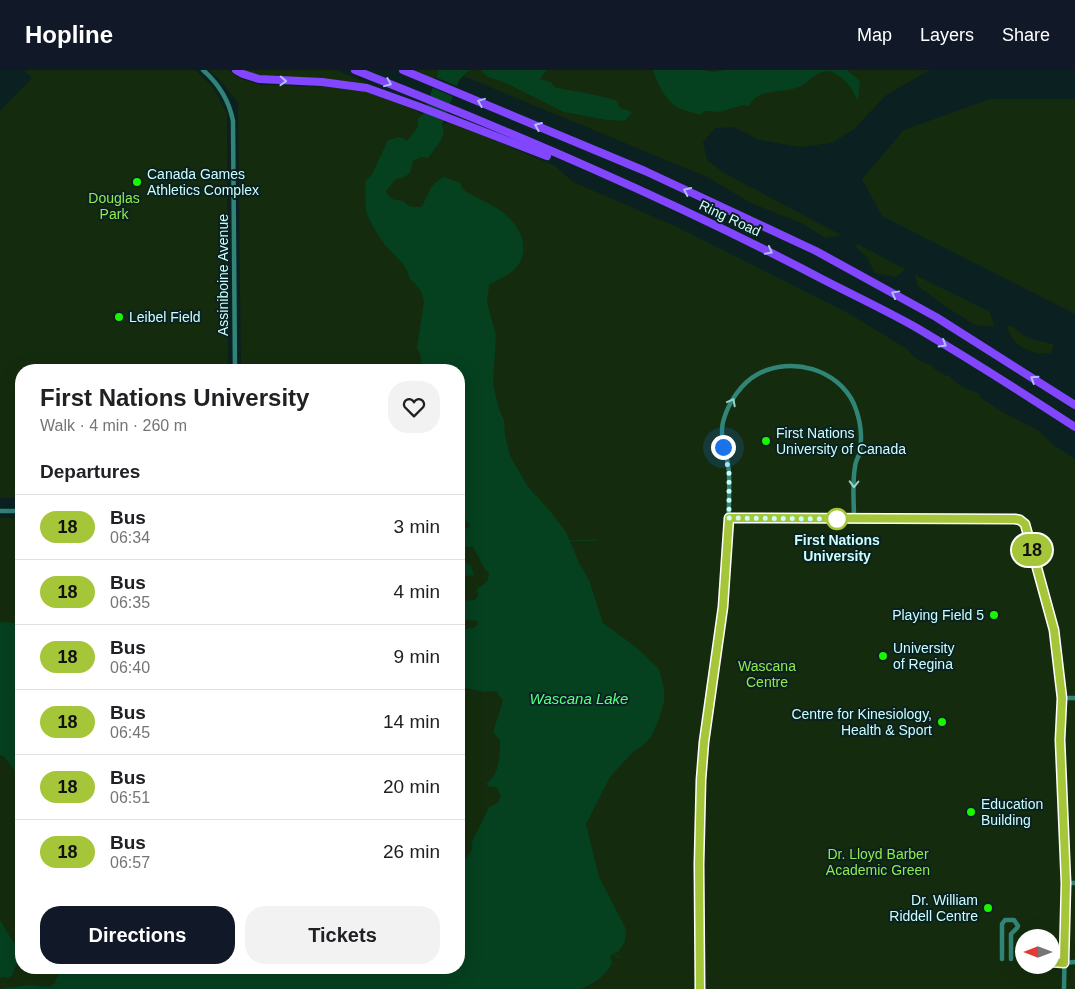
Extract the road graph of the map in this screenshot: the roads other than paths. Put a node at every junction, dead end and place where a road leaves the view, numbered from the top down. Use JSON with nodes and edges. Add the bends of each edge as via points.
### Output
{"nodes":[{"id":1,"x":203,"y":70,"type":"edge"},
{"id":2,"x":236,"y":70,"type":"edge"},
{"id":3,"x":355,"y":70,"type":"edge"},
{"id":4,"x":403,"y":70,"type":"edge"},
{"id":5,"x":662,"y":200,"type":"junction"},
{"id":6,"x":235,"y":364,"type":"edge"},
{"id":7,"x":1075,"y":405,"type":"edge"},
{"id":8,"x":1075,"y":427,"type":"edge"},
{"id":9,"x":0,"y":511,"type":"edge"},
{"id":10,"x":15,"y":511,"type":"edge"},
{"id":11,"x":729,"y":518,"type":"junction"},
{"id":12,"x":854,"y":519,"type":"junction"},
{"id":13,"x":1062,"y":698,"type":"junction"},
{"id":14,"x":1075,"y":698,"type":"edge"},
{"id":15,"x":1066,"y":883,"type":"junction"},
{"id":16,"x":1075,"y":883,"type":"edge"},
{"id":17,"x":1002,"y":959,"type":"dead end"},
{"id":18,"x":1011,"y":959,"type":"dead end"},
{"id":19,"x":1075,"y":962,"type":"edge"},
{"id":20,"x":1064,"y":963,"type":"junction"},
{"id":21,"x":700,"y":989,"type":"edge"},
{"id":22,"x":1064,"y":989,"type":"edge"}],
"edges":[{"from":1,"to":6,"type":"street","name":"Assiniboine Avenue","via":[[219,86],[233,121]]},
{"from":2,"to":5,"type":"highway","one_way":true,"via":[[259,79],[367,88]]},
{"from":3,"to":5,"type":"highway","name":"Ring Road","one_way":true},
{"from":7,"to":4,"type":"highway","name":"Ring Road","one_way":true,"via":[[936,317],[816,251],[645,171]]},
{"from":5,"to":8,"type":"highway","name":"Ring Road","one_way":true,"via":[[758,245],[916,328]]},
{"from":9,"to":10,"type":"street"},
{"from":11,"to":12,"type":"street"},
{"from":11,"to":12,"type":"street","one_way":true,"via":[[729,471],[722,434],[726,415],[734,397],[756,375],[788,366],[811,369],[829,376],[840,384],[854,404],[862,434],[854,468]]},
{"from":11,"to":21,"type":"street","via":[[723,607],[701,780]]},
{"from":12,"to":13,"type":"street","via":[[1015,519],[1025,524],[1054,630]]},
{"from":13,"to":14,"type":"street"},
{"from":13,"to":15,"type":"street","via":[[1060,740]]},
{"from":15,"to":16,"type":"street"},
{"from":15,"to":20,"type":"street"},
{"from":17,"to":18,"type":"street","via":[[1002,924],[1006,920],[1014,920],[1018,926],[1011,934]]},
{"from":19,"to":20,"type":"street"},
{"from":20,"to":22,"type":"street"}]}
